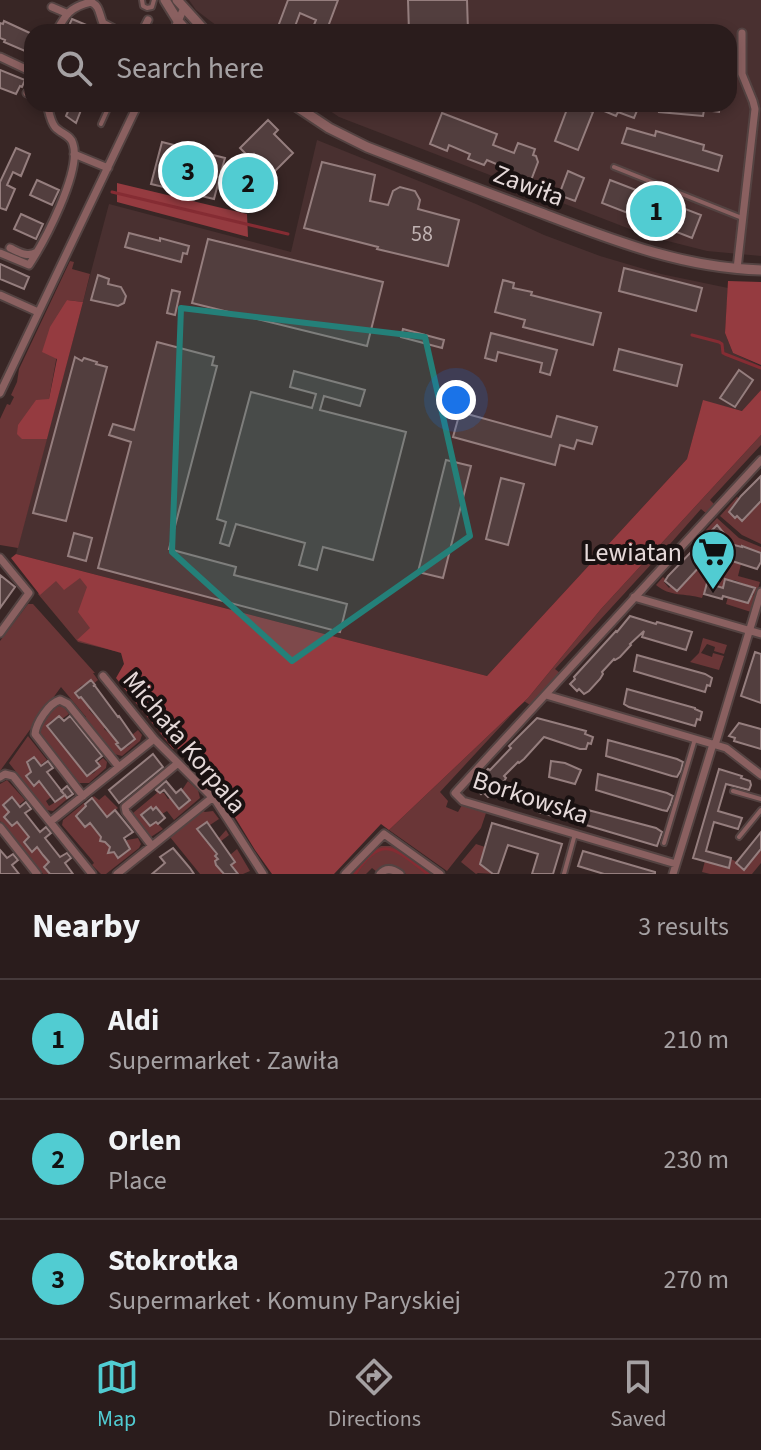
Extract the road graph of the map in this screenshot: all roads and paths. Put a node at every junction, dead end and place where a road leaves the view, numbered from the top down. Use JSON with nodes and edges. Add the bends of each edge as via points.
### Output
{"nodes":[{"id":1,"x":142,"y":0,"type":"edge"},
{"id":2,"x":154,"y":0,"type":"edge"},
{"id":3,"x":165,"y":0,"type":"edge"},
{"id":4,"x":180,"y":4,"type":"edge"},
{"id":5,"x":52,"y":7,"type":"dead end"},
{"id":6,"x":66,"y":13,"type":"junction"},
{"id":7,"x":148,"y":20,"type":"dead end"},
{"id":8,"x":178,"y":21,"type":"junction"},
{"id":9,"x":60,"y":24,"type":"edge"},
{"id":10,"x":105,"y":24,"type":"edge"},
{"id":11,"x":146,"y":24,"type":"edge"},
{"id":12,"x":177,"y":24,"type":"edge"},
{"id":13,"x":181,"y":24,"type":"edge"},
{"id":14,"x":199,"y":24,"type":"edge"},
{"id":15,"x":742,"y":33,"type":"dead end"},
{"id":16,"x":0,"y":57,"type":"edge"},
{"id":17,"x":24,"y":68,"type":"edge"},
{"id":18,"x":49,"y":112,"type":"edge"},
{"id":19,"x":106,"y":112,"type":"edge"},
{"id":20,"x":134,"y":112,"type":"edge"},
{"id":21,"x":305,"y":112,"type":"edge"},
{"id":22,"x":101,"y":124,"type":"dead end"},
{"id":23,"x":74,"y":154,"type":"junction"},
{"id":24,"x":614,"y":167,"type":"dead end"},
{"id":25,"x":108,"y":168,"type":"junction"},
{"id":26,"x":742,"y":218,"type":"junction"},
{"id":27,"x":10,"y":248,"type":"dead end"},
{"id":28,"x":38,"y":252,"type":"junction"},
{"id":29,"x":0,"y":253,"type":"edge"},
{"id":30,"x":737,"y":269,"type":"junction"},
{"id":31,"x":761,"y":270,"type":"edge"},
{"id":32,"x":0,"y":295,"type":"edge"},
{"id":33,"x":38,"y":312,"type":"junction"},
{"id":34,"x":0,"y":393,"type":"edge"},
{"id":35,"x":761,"y":460,"type":"edge"},
{"id":36,"x":0,"y":558,"type":"edge"},
{"id":37,"x":761,"y":592,"type":"edge"},
{"id":38,"x":634,"y":597,"type":"junction"},
{"id":39,"x":749,"y":630,"type":"junction"},
{"id":40,"x":0,"y":633,"type":"edge"},
{"id":41,"x":761,"y":634,"type":"edge"},
{"id":42,"x":103,"y":676,"type":"dead end"},
{"id":43,"x":546,"y":695,"type":"junction"},
{"id":44,"x":154,"y":739,"type":"junction"},
{"id":45,"x":695,"y":739,"type":"junction"},
{"id":46,"x":714,"y":744,"type":"junction"},
{"id":47,"x":178,"y":763,"type":"junction"},
{"id":48,"x":119,"y":767,"type":"junction"},
{"id":49,"x":3,"y":775,"type":"edge"},
{"id":50,"x":761,"y":775,"type":"edge"},
{"id":51,"x":733,"y":791,"type":"dead end"},
{"id":52,"x":83,"y":796,"type":"junction"},
{"id":53,"x":213,"y":797,"type":"junction"},
{"id":54,"x":761,"y":799,"type":"edge"},
{"id":55,"x":761,"y":810,"type":"edge"},
{"id":56,"x":50,"y":822,"type":"junction"},
{"id":57,"x":0,"y":827,"type":"edge"},
{"id":58,"x":575,"y":834,"type":"junction"},
{"id":59,"x":739,"y":837,"type":"dead end"},
{"id":60,"x":664,"y":843,"type":"dead end"},
{"id":61,"x":152,"y":846,"type":"junction"},
{"id":62,"x":676,"y":864,"type":"junction"},
{"id":63,"x":37,"y":874,"type":"edge"},
{"id":64,"x":92,"y":874,"type":"edge"},
{"id":65,"x":118,"y":874,"type":"edge"},
{"id":66,"x":263,"y":874,"type":"edge"},
{"id":67,"x":345,"y":874,"type":"edge"},
{"id":68,"x":380,"y":874,"type":"edge"},
{"id":69,"x":400,"y":874,"type":"edge"},
{"id":70,"x":440,"y":874,"type":"edge"},
{"id":71,"x":564,"y":874,"type":"edge"},
{"id":72,"x":673,"y":874,"type":"edge"}],
"edges":[{"from":1,"to":2,"type":"lane","via":[[147,8]]},
{"from":3,"to":8,"type":"street"},
{"from":4,"to":8,"type":"street"},
{"from":4,"to":14,"type":"street"},
{"from":5,"to":6,"type":"street"},
{"from":6,"to":9,"type":"street"},
{"from":6,"to":10,"type":"street","via":[[91,2]]},
{"from":7,"to":11,"type":"street"},
{"from":8,"to":12,"type":"street"},
{"from":8,"to":13,"type":"street"},
{"from":15,"to":26,"type":"street","via":[[742,74],[755,109]]},
{"from":16,"to":17,"type":"street"},
{"from":18,"to":23,"type":"street","via":[[53,124],[72,140]]},
{"from":19,"to":22,"type":"lane"},
{"from":20,"to":25,"type":"street"},
{"from":21,"to":30,"type":"street","name":"Zawiła","via":[[367,147],[573,226],[648,252]]},
{"from":23,"to":25,"type":"street"},
{"from":23,"to":28,"type":"street","via":[[69,184]]},
{"from":24,"to":26,"type":"lane"},
{"from":25,"to":33,"type":"street"},
{"from":26,"to":30,"type":"street"},
{"from":27,"to":28,"type":"street","via":[[25,255]]},
{"from":28,"to":29,"type":"street","via":[[29,265]]},
{"from":30,"to":31,"type":"street","name":"Zawiła"},
{"from":32,"to":33,"type":"street"},
{"from":33,"to":34,"type":"street"},
{"from":35,"to":38,"type":"street","name":"Borkowska"},
{"from":36,"to":40,"type":"street","via":[[29,593]]},
{"from":37,"to":39,"type":"street"},
{"from":38,"to":39,"type":"street"},
{"from":38,"to":43,"type":"street","name":"Borkowska"},
{"from":39,"to":41,"type":"street"},
{"from":39,"to":46,"type":"street"},
{"from":42,"to":44,"type":"street","name":"Michała Korpala"},
{"from":43,"to":45,"type":"street"},
{"from":43,"to":58,"type":"street","name":"Borkowska","via":[[455,793],[463,801]]},
{"from":44,"to":47,"type":"street","name":"Michała Korpala"},
{"from":44,"to":48,"type":"street"},
{"from":45,"to":46,"type":"street"},
{"from":45,"to":60,"type":"lane"},
{"from":46,"to":50,"type":"street"},
{"from":46,"to":62,"type":"street"},
{"from":47,"to":53,"type":"street","name":"Michała Korpala"},
{"from":47,"to":61,"type":"street","via":[[125,807]]},
{"from":48,"to":52,"type":"street"},
{"from":48,"to":52,"type":"street","via":[[67,703],[59,700],[52,705],[35,736]]},
{"from":49,"to":56,"type":"street","via":[[13,776]]},
{"from":51,"to":54,"type":"lane"},
{"from":52,"to":56,"type":"street"},
{"from":53,"to":61,"type":"street"},
{"from":53,"to":66,"type":"street","name":"Michała Korpala"},
{"from":55,"to":59,"type":"lane"},
{"from":56,"to":64,"type":"street"},
{"from":57,"to":63,"type":"street"},
{"from":58,"to":62,"type":"street","name":"Borkowska"},
{"from":58,"to":71,"type":"lane"},
{"from":61,"to":65,"type":"street"},
{"from":62,"to":72,"type":"street"},
{"from":67,"to":70,"type":"street","via":[[384,834]]},
{"from":68,"to":69,"type":"street","via":[[391,869]]}]}
